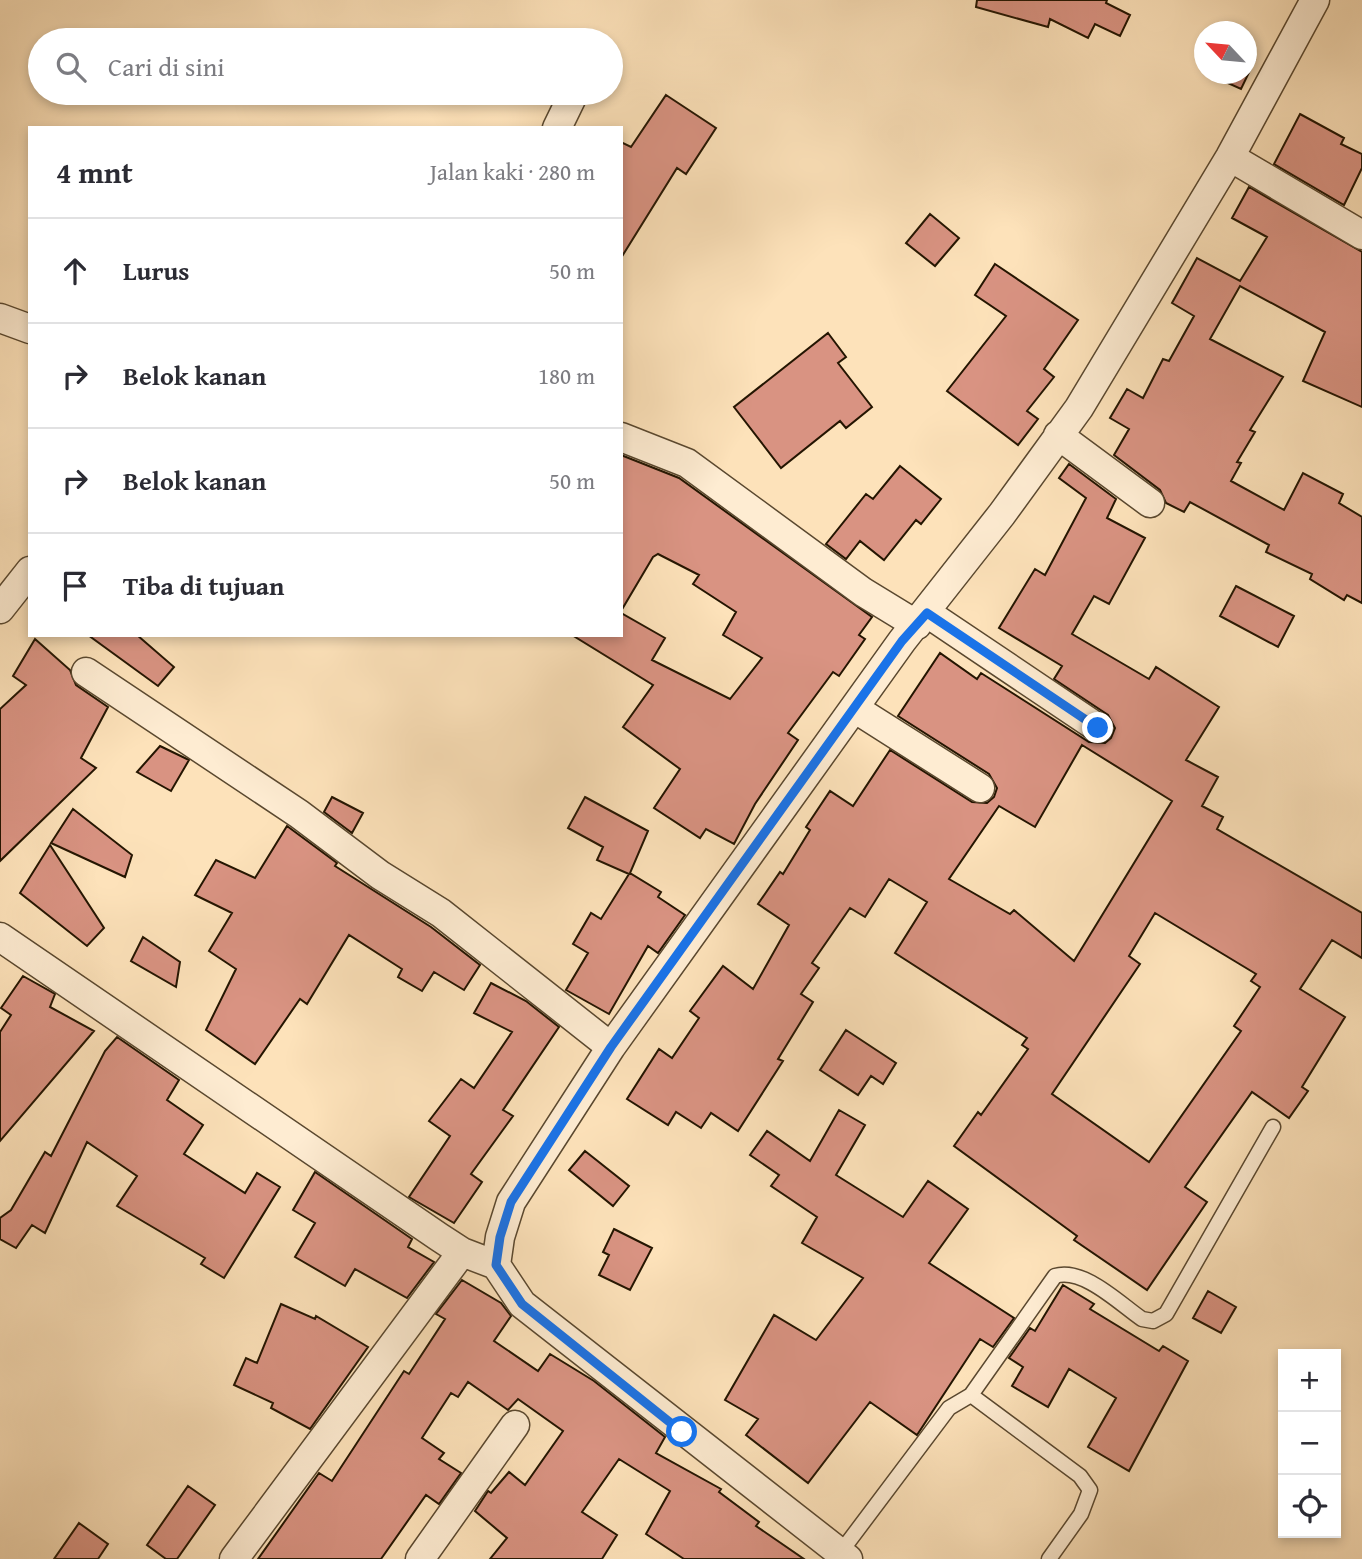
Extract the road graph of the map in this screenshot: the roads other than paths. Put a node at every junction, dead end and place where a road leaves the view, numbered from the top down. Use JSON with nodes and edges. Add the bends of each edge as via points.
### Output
{"nodes":[{"id":1,"x":1315,"y":0,"type":"edge"},
{"id":2,"x":568,"y":105,"type":"edge"},
{"id":3,"x":558,"y":126,"type":"edge"},
{"id":4,"x":1230,"y":157,"type":"junction"},
{"id":5,"x":1362,"y":235,"type":"edge"},
{"id":6,"x":0,"y":318,"type":"edge"},
{"id":7,"x":28,"y":328,"type":"edge"},
{"id":8,"x":1058,"y":435,"type":"junction"},
{"id":9,"x":623,"y":438,"type":"edge"},
{"id":10,"x":1150,"y":503,"type":"dead end"},
{"id":11,"x":28,"y":574,"type":"edge"},
{"id":12,"x":0,"y":609,"type":"edge"},
{"id":13,"x":922,"y":619,"type":"junction"},
{"id":14,"x":86,"y":672,"type":"dead end"},
{"id":15,"x":854,"y":708,"type":"junction"},
{"id":16,"x":1098,"y":728,"type":"dead end"},
{"id":17,"x":980,"y":788,"type":"dead end"},
{"id":18,"x":0,"y":937,"type":"edge"},
{"id":19,"x":611,"y":1047,"type":"junction"},
{"id":20,"x":1273,"y":1127,"type":"dead end"},
{"id":21,"x":462,"y":1252,"type":"junction"},
{"id":22,"x":496,"y":1265,"type":"junction"},
{"id":23,"x":971,"y":1395,"type":"junction"},
{"id":24,"x":515,"y":1425,"type":"dead end"},
{"id":25,"x":844,"y":1556,"type":"edge"},
{"id":26,"x":234,"y":1559,"type":"edge"},
{"id":27,"x":420,"y":1559,"type":"edge"},
{"id":28,"x":1049,"y":1559,"type":"edge"}],
"edges":[{"from":1,"to":4,"type":"street"},
{"from":2,"to":3,"type":"street"},
{"from":4,"to":5,"type":"street"},
{"from":4,"to":8,"type":"street","via":[[1079,408]]},
{"from":6,"to":7,"type":"street"},
{"from":8,"to":10,"type":"street"},
{"from":8,"to":13,"type":"street"},
{"from":9,"to":13,"type":"street","via":[[687,463],[863,592]]},
{"from":11,"to":12,"type":"street"},
{"from":13,"to":15,"type":"street"},
{"from":13,"to":16,"type":"street"},
{"from":14,"to":19,"type":"street","via":[[441,913]]},
{"from":15,"to":17,"type":"street"},
{"from":15,"to":19,"type":"street"},
{"from":18,"to":21,"type":"street"},
{"from":19,"to":22,"type":"street","via":[[511,1202]]},
{"from":20,"to":23,"type":"lane","via":[[1166,1314],[1153,1321],[1142,1319],[1083,1279],[1065,1273],[1055,1276]]},
{"from":21,"to":22,"type":"street"},
{"from":21,"to":26,"type":"street"},
{"from":22,"to":25,"type":"street","via":[[522,1304]]},
{"from":23,"to":25,"type":"lane","via":[[948,1408]]},
{"from":23,"to":28,"type":"lane","via":[[1080,1476],[1090,1490],[1081,1514]]},
{"from":24,"to":27,"type":"street"}]}
